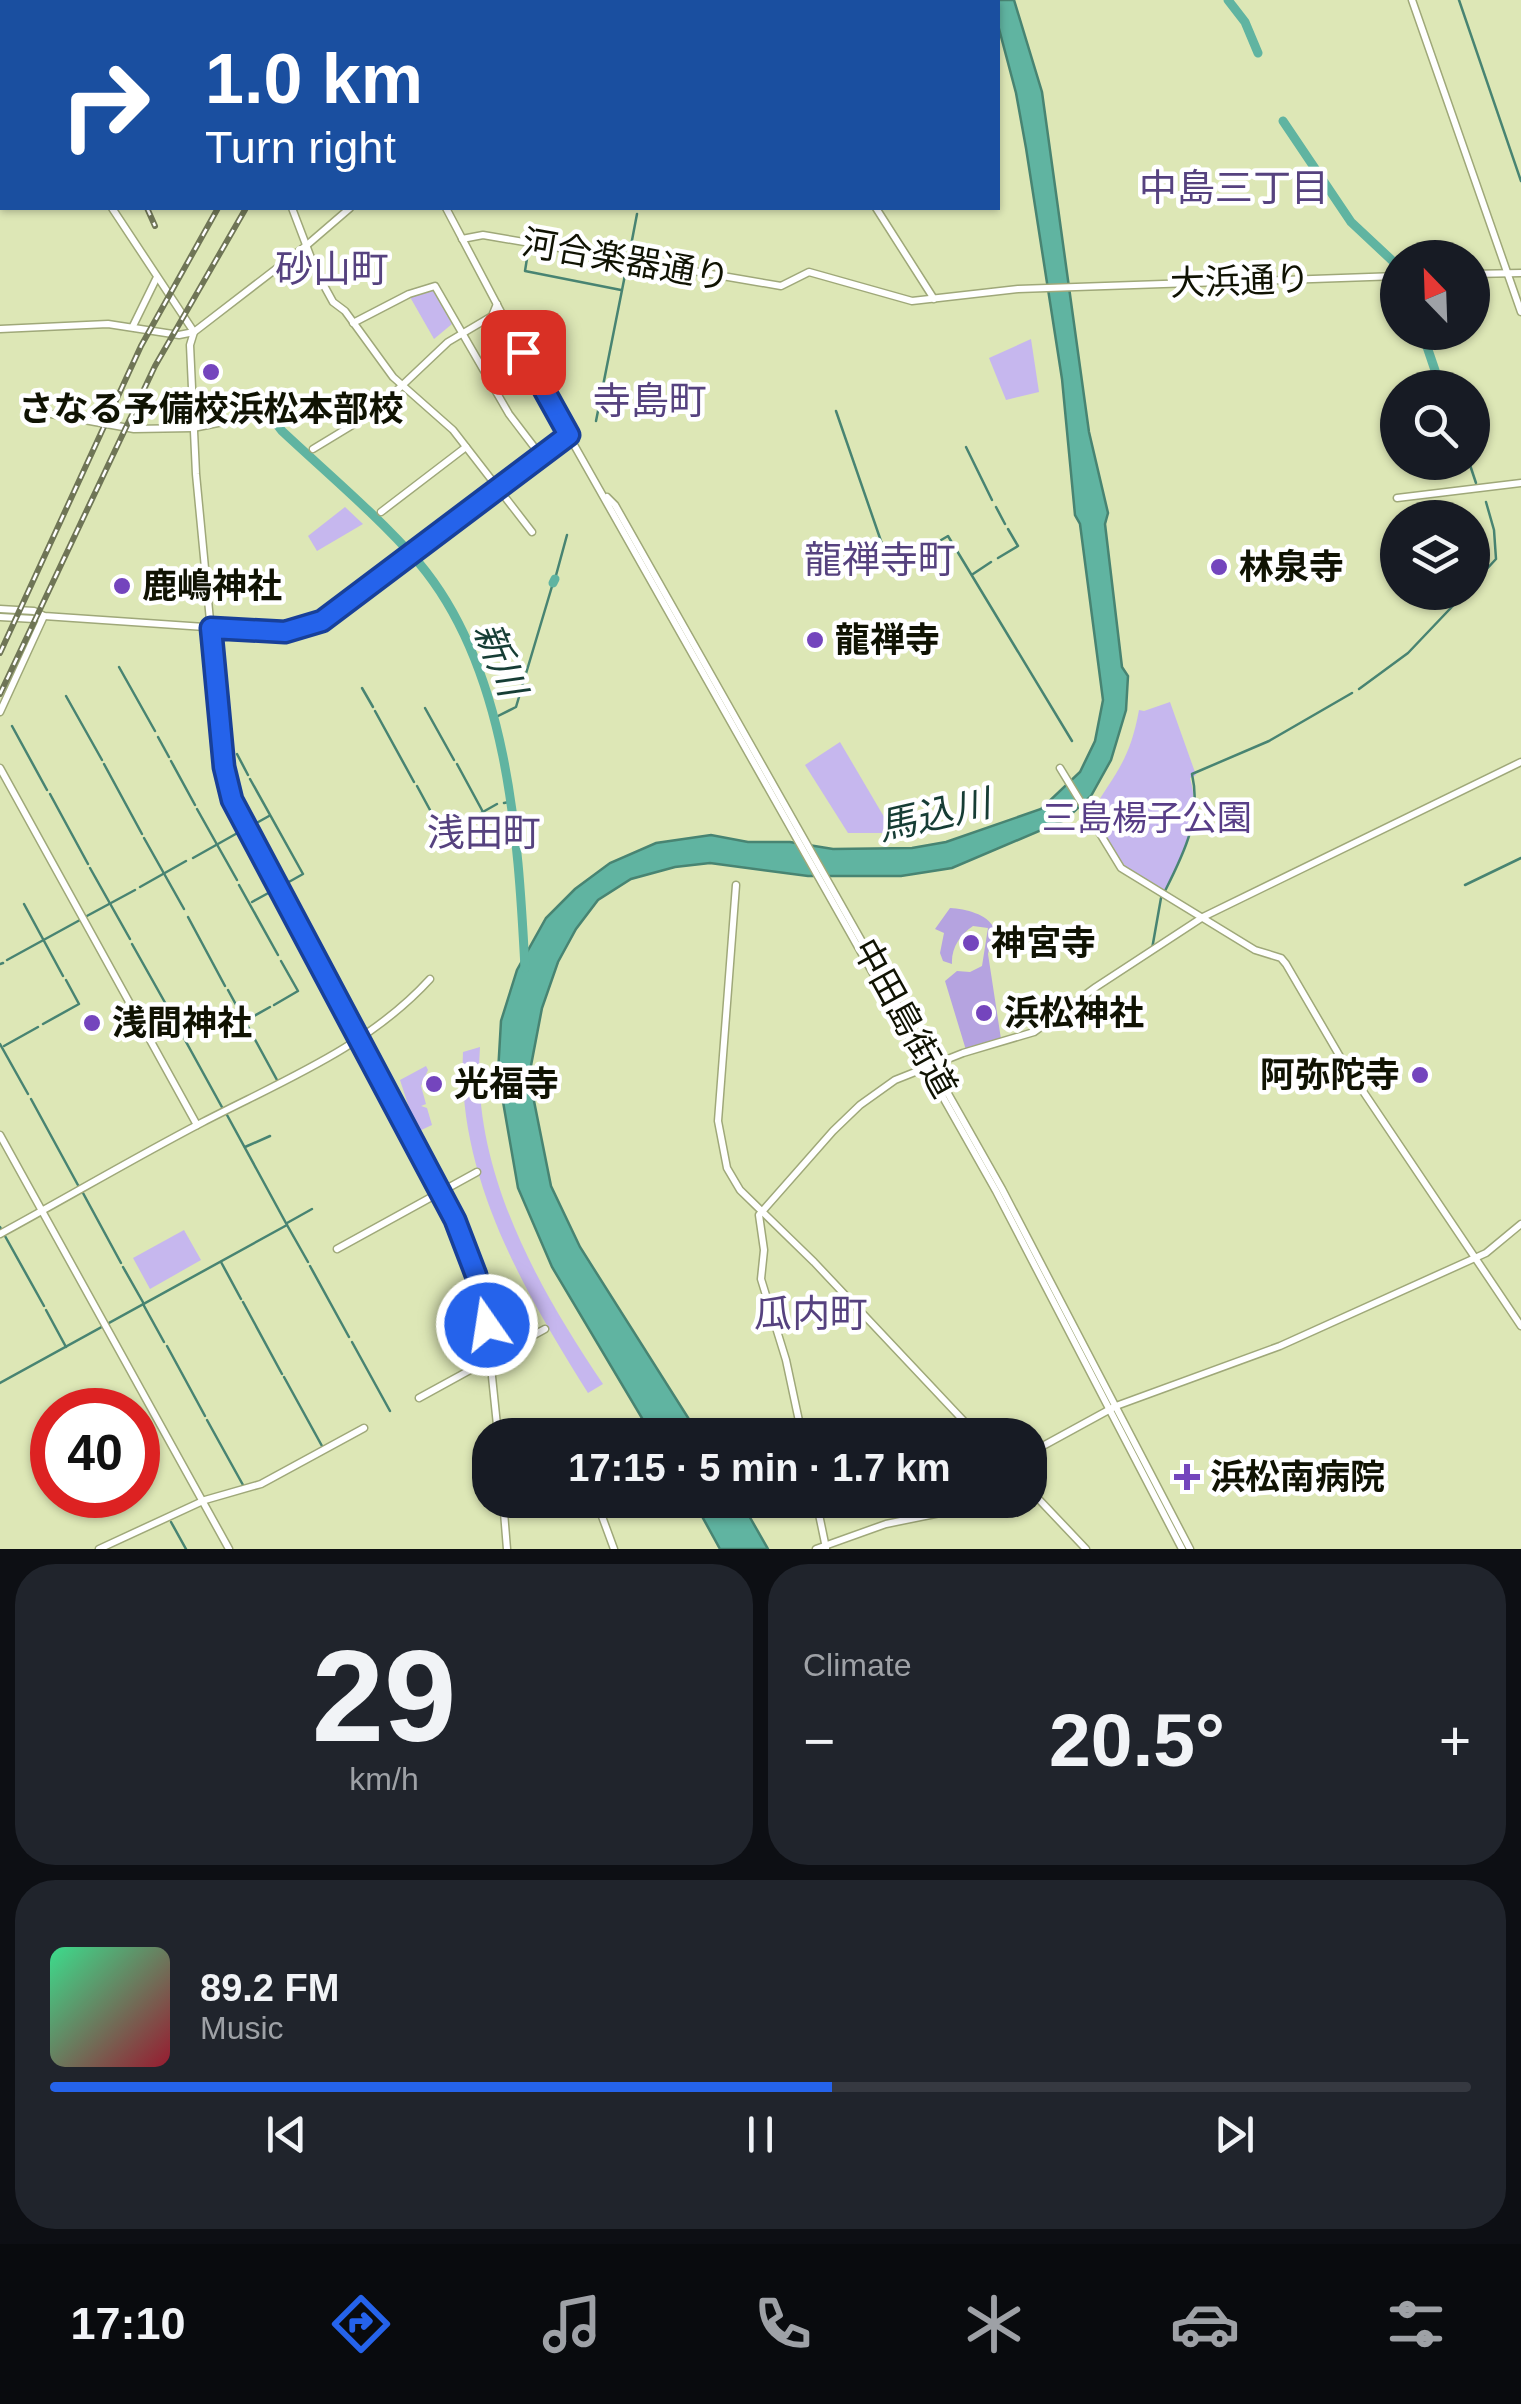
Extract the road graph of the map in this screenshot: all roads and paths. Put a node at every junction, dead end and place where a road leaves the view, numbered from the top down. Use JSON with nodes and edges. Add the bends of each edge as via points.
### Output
{"nodes":[{"id":1,"x":1412,"y":0,"type":"edge"},
{"id":2,"x":113,"y":210,"type":"edge"},
{"id":3,"x":293,"y":210,"type":"edge"},
{"id":4,"x":348,"y":210,"type":"edge"},
{"id":5,"x":447,"y":210,"type":"edge"},
{"id":6,"x":877,"y":210,"type":"edge"},
{"id":7,"x":462,"y":238,"type":"junction"},
{"id":8,"x":307,"y":245,"type":"junction"},
{"id":9,"x":1490,"y":273,"type":"edge"},
{"id":10,"x":1506,"y":273,"type":"junction"},
{"id":11,"x":1521,"y":273,"type":"edge"},
{"id":12,"x":1380,"y":277,"type":"edge"},
{"id":13,"x":156,"y":279,"type":"junction"},
{"id":14,"x":934,"y":300,"type":"junction"},
{"id":15,"x":497,"y":304,"type":"junction"},
{"id":16,"x":1521,"y":312,"type":"edge"},
{"id":17,"x":492,"y":316,"type":"junction"},
{"id":18,"x":505,"y":319,"type":"junction"},
{"id":19,"x":353,"y":322,"type":"junction"},
{"id":20,"x":133,"y":326,"type":"junction"},
{"id":21,"x":0,"y":329,"type":"edge"},
{"id":22,"x":194,"y":332,"type":"junction"},
{"id":23,"x":462,"y":332,"type":"junction"},
{"id":24,"x":402,"y":386,"type":"junction"},
{"id":25,"x":51,"y":414,"type":"dead end"},
{"id":26,"x":258,"y":415,"type":"dead end"},
{"id":27,"x":194,"y":428,"type":"junction"},
{"id":28,"x":569,"y":435,"type":"junction"},
{"id":29,"x":466,"y":447,"type":"junction"},
{"id":30,"x":312,"y":449,"type":"dead end"},
{"id":31,"x":541,"y":456,"type":"junction"},
{"id":32,"x":1521,"y":483,"type":"edge"},
{"id":33,"x":498,"y":488,"type":"junction"},
{"id":34,"x":1397,"y":498,"type":"dead end"},
{"id":35,"x":381,"y":512,"type":"dead end"},
{"id":36,"x":532,"y":532,"type":"dead end"},
{"id":37,"x":0,"y":609,"type":"edge"},
{"id":38,"x":44,"y":616,"type":"junction"},
{"id":39,"x":0,"y":617,"type":"edge"},
{"id":40,"x":211,"y":628,"type":"junction"},
{"id":41,"x":0,"y":712,"type":"edge"},
{"id":42,"x":1521,"y":762,"type":"edge"},
{"id":43,"x":0,"y":768,"type":"edge"},
{"id":44,"x":1061,"y":770,"type":"dead end"},
{"id":45,"x":736,"y":886,"type":"dead end"},
{"id":46,"x":1203,"y":918,"type":"junction"},
{"id":47,"x":430,"y":979,"type":"dead end"},
{"id":48,"x":360,"y":1038,"type":"junction"},
{"id":49,"x":929,"y":1066,"type":"junction"},
{"id":50,"x":196,"y":1126,"type":"junction"},
{"id":51,"x":0,"y":1135,"type":"edge"},
{"id":52,"x":476,"y":1172,"type":"dead end"},
{"id":53,"x":440,"y":1192,"type":"junction"},
{"id":54,"x":761,"y":1210,"type":"junction"},
{"id":55,"x":42,"y":1211,"type":"junction"},
{"id":56,"x":1521,"y":1224,"type":"edge"},
{"id":57,"x":0,"y":1234,"type":"edge"},
{"id":58,"x":337,"y":1248,"type":"dead end"},
{"id":59,"x":1476,"y":1258,"type":"junction"},
{"id":60,"x":1521,"y":1326,"type":"edge"},
{"id":61,"x":545,"y":1329,"type":"dead end"},
{"id":62,"x":491,"y":1359,"type":"junction"},
{"id":63,"x":419,"y":1398,"type":"dead end"},
{"id":64,"x":1113,"y":1408,"type":"junction"},
{"id":65,"x":496,"y":1418,"type":"edge"},
{"id":66,"x":798,"y":1418,"type":"edge"},
{"id":67,"x":961,"y":1418,"type":"edge"},
{"id":68,"x":364,"y":1428,"type":"dead end"},
{"id":69,"x":1047,"y":1444,"type":"edge"},
{"id":70,"x":203,"y":1501,"type":"junction"},
{"id":71,"x":1047,"y":1508,"type":"edge"},
{"id":72,"x":504,"y":1518,"type":"edge"},
{"id":73,"x":603,"y":1518,"type":"edge"},
{"id":74,"x":820,"y":1518,"type":"edge"},
{"id":75,"x":915,"y":1518,"type":"edge"},
{"id":76,"x":826,"y":1548,"type":"edge"},
{"id":77,"x":99,"y":1549,"type":"edge"},
{"id":78,"x":229,"y":1549,"type":"edge"},
{"id":79,"x":507,"y":1549,"type":"edge"},
{"id":80,"x":614,"y":1549,"type":"edge"},
{"id":81,"x":816,"y":1549,"type":"edge"},
{"id":82,"x":1086,"y":1549,"type":"edge"},
{"id":83,"x":1186,"y":1549,"type":"edge"}],
"edges":[{"from":1,"to":10,"type":"street"},
{"from":2,"to":13,"type":"street"},
{"from":3,"to":8,"type":"street"},
{"from":4,"to":8,"type":"street"},
{"from":5,"to":7,"type":"street","name":"中田島街道"},
{"from":6,"to":14,"type":"street"},
{"from":7,"to":14,"type":"street","name":"河合楽器通り","via":[[482,235],[781,286],[809,272],[908,301]]},
{"from":7,"to":15,"type":"street","name":"中田島街道"},
{"from":8,"to":19,"type":"street","via":[[327,292]]},
{"from":8,"to":22,"type":"street"},
{"from":9,"to":10,"type":"street"},
{"from":10,"to":11,"type":"street"},
{"from":10,"to":16,"type":"street"},
{"from":12,"to":14,"type":"street","name":"大浜通り","via":[[998,290]]},
{"from":13,"to":20,"type":"street"},
{"from":13,"to":22,"type":"street"},
{"from":15,"to":17,"type":"street"},
{"from":15,"to":18,"type":"street","name":"中田島街道"},
{"from":17,"to":18,"type":"street"},
{"from":17,"to":23,"type":"street"},
{"from":18,"to":28,"type":"street","name":"中田島街道"},
{"from":19,"to":23,"type":"street","via":[[432,285]]},
{"from":19,"to":24,"type":"street"},
{"from":20,"to":21,"type":"street"},
{"from":20,"to":22,"type":"street"},
{"from":22,"to":27,"type":"street"},
{"from":23,"to":24,"type":"street"},
{"from":23,"to":31,"type":"street"},
{"from":24,"to":29,"type":"street"},
{"from":24,"to":30,"type":"street"},
{"from":25,"to":27,"type":"street","via":[[134,429]]},
{"from":26,"to":27,"type":"street"},
{"from":27,"to":40,"type":"street"},
{"from":28,"to":31,"type":"street"},
{"from":28,"to":49,"type":"street","name":"中田島街道","via":[[615,505]]},
{"from":29,"to":33,"type":"street"},
{"from":29,"to":35,"type":"street"},
{"from":31,"to":33,"type":"street"},
{"from":32,"to":34,"type":"street"},
{"from":33,"to":36,"type":"street"},
{"from":33,"to":40,"type":"street","via":[[336,613],[308,627]]},
{"from":37,"to":38,"type":"street"},
{"from":38,"to":39,"type":"street"},
{"from":38,"to":40,"type":"street"},
{"from":38,"to":41,"type":"street"},
{"from":40,"to":48,"type":"street","via":[[230,794]]},
{"from":42,"to":46,"type":"street"},
{"from":43,"to":50,"type":"street"},
{"from":44,"to":46,"type":"street","via":[[1121,868]]},
{"from":45,"to":54,"type":"street","via":[[718,1121],[726,1168]]},
{"from":46,"to":49,"type":"street","via":[[1034,1032]]},
{"from":46,"to":59,"type":"street","via":[[1286,964],[1342,1060]]},
{"from":47,"to":48,"type":"street"},
{"from":48,"to":50,"type":"street"},
{"from":48,"to":53,"type":"street"},
{"from":49,"to":54,"type":"street","via":[[860,1105]]},
{"from":49,"to":64,"type":"street","name":"中田島街道","via":[[1002,1188]]},
{"from":50,"to":55,"type":"street"},
{"from":51,"to":55,"type":"street"},
{"from":52,"to":53,"type":"street"},
{"from":53,"to":58,"type":"street"},
{"from":53,"to":62,"type":"street","via":[[476,1275]]},
{"from":54,"to":66,"type":"street","via":[[762,1279]]},
{"from":54,"to":67,"type":"street"},
{"from":55,"to":57,"type":"street"},
{"from":55,"to":70,"type":"street"},
{"from":56,"to":59,"type":"street"},
{"from":59,"to":60,"type":"street"},
{"from":59,"to":64,"type":"street","via":[[1280,1346]]},
{"from":61,"to":62,"type":"street"},
{"from":62,"to":63,"type":"street"},
{"from":62,"to":65,"type":"street"},
{"from":64,"to":69,"type":"street"},
{"from":64,"to":83,"type":"street","name":"中田島街道"},
{"from":68,"to":70,"type":"street","via":[[257,1486]]},
{"from":70,"to":77,"type":"street"},
{"from":70,"to":78,"type":"street"},
{"from":71,"to":82,"type":"street"},
{"from":72,"to":79,"type":"street"},
{"from":73,"to":80,"type":"street"},
{"from":74,"to":76,"type":"street"},
{"from":75,"to":76,"type":"street"},
{"from":76,"to":81,"type":"street"}]}
